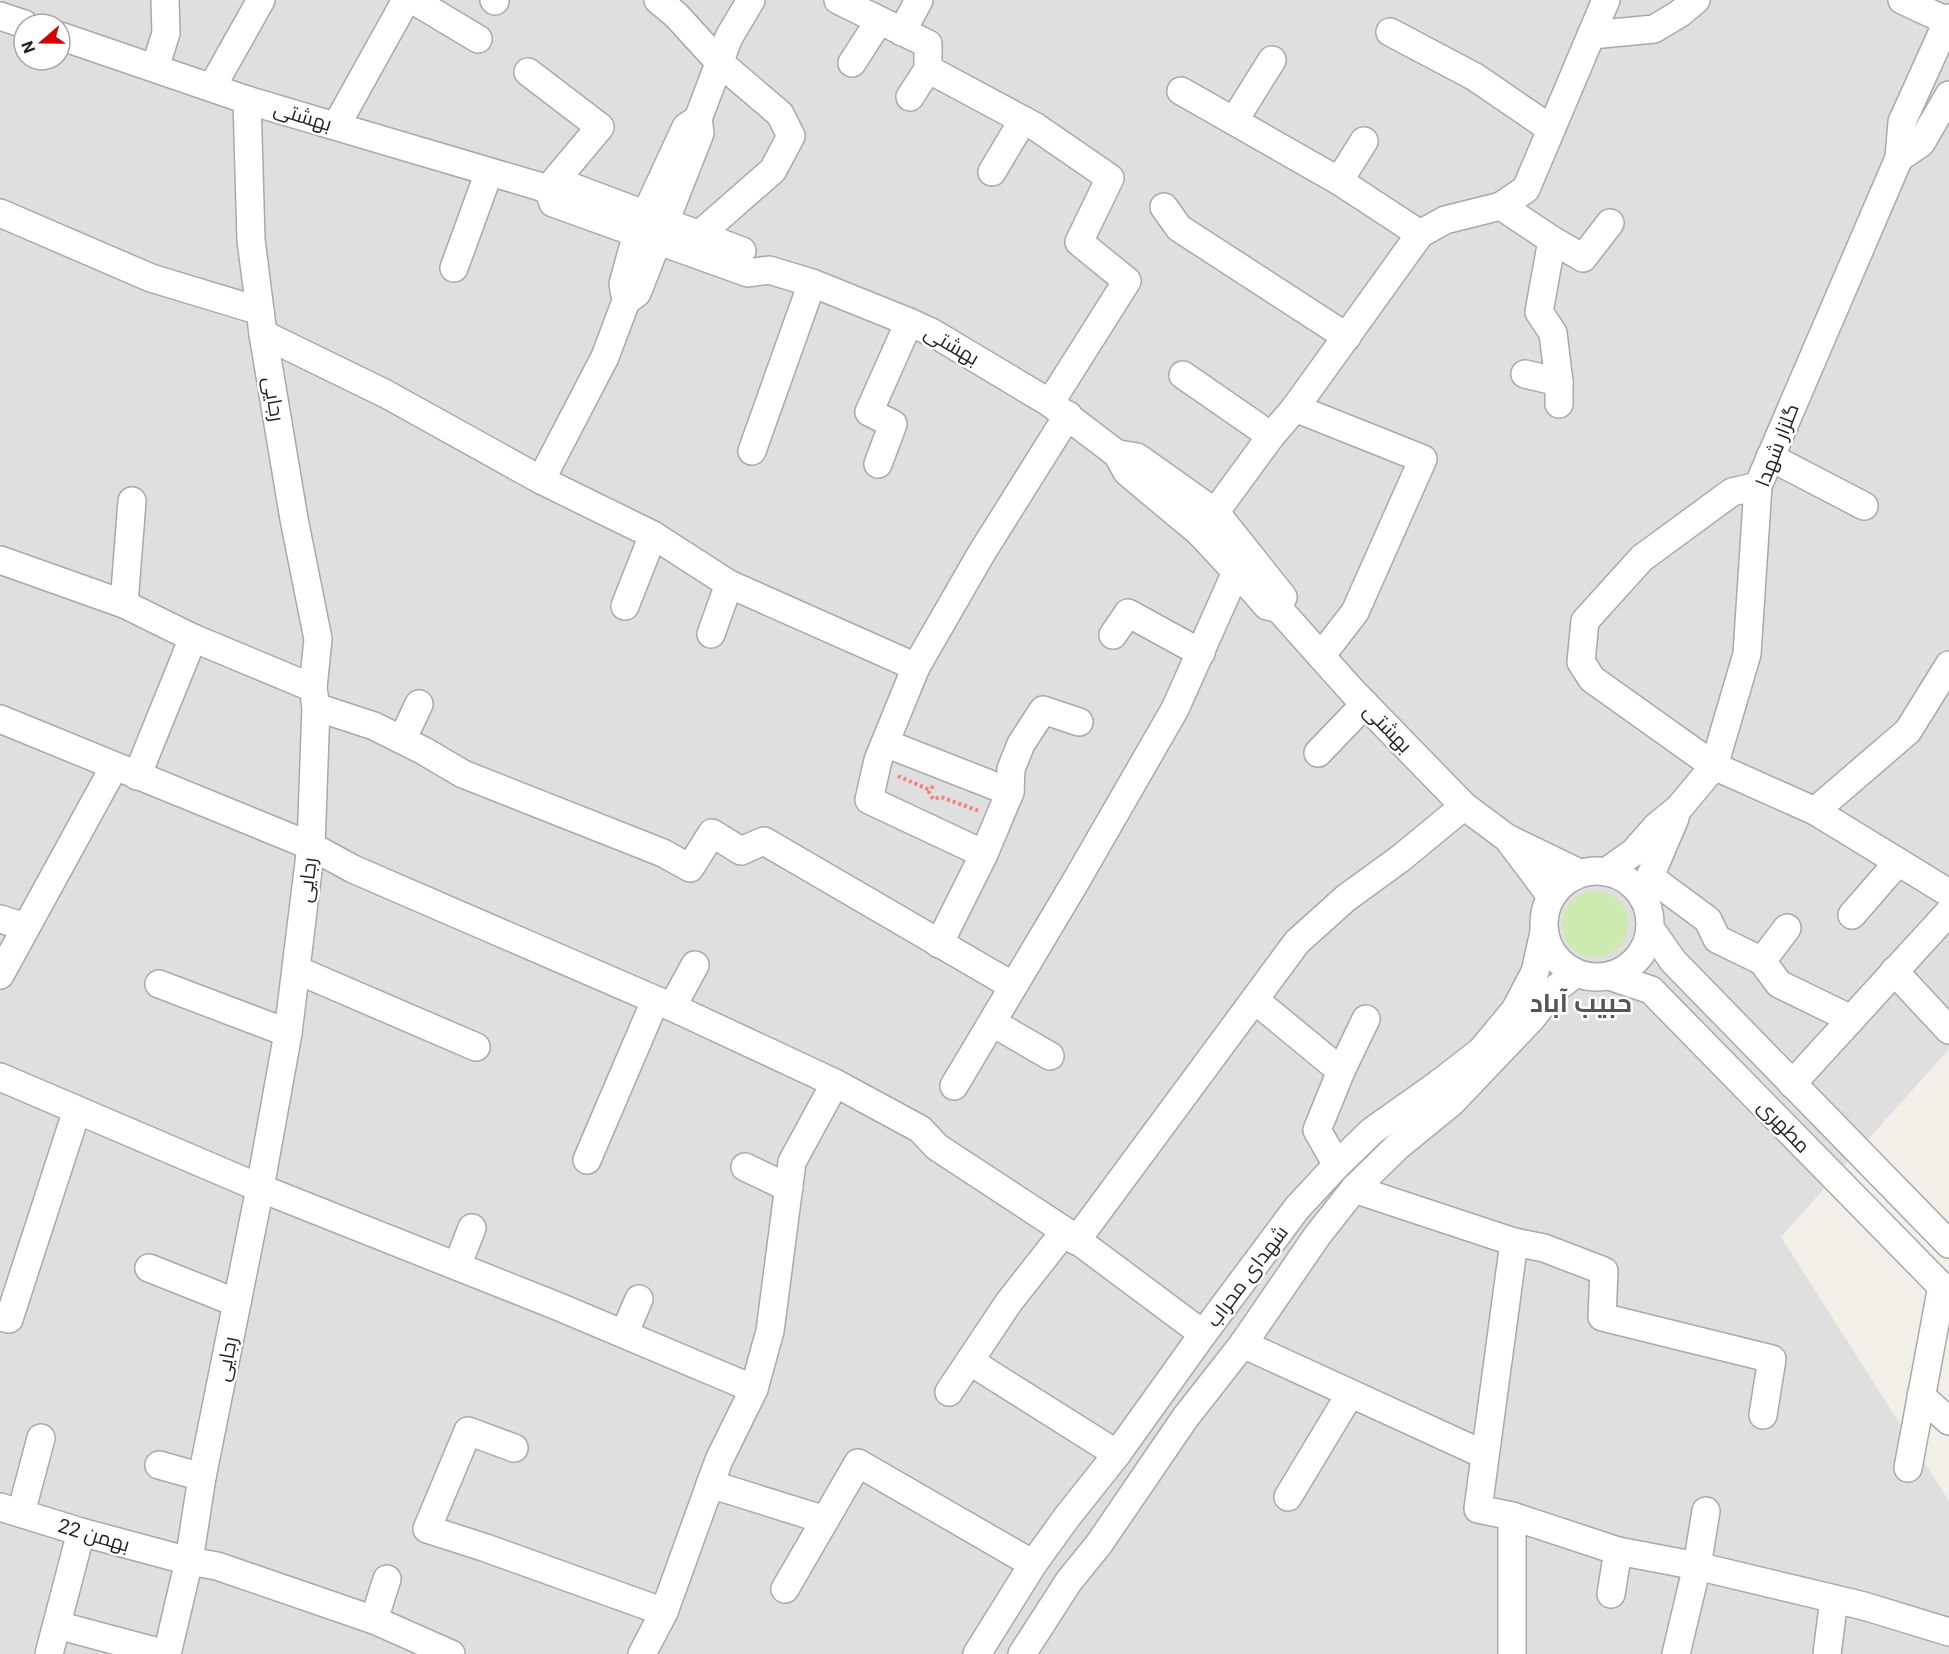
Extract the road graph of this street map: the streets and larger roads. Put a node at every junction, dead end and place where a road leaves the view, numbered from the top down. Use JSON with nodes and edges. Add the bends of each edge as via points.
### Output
{"nodes":[{"id":1,"x":165,"y":0,"type":"edge"},
{"id":2,"x":261,"y":0,"type":"edge"},
{"id":3,"x":406,"y":0,"type":"edge"},
{"id":4,"x":413,"y":0,"type":"edge"},
{"id":5,"x":658,"y":0,"type":"edge"},
{"id":6,"x":751,"y":0,"type":"edge"},
{"id":7,"x":838,"y":0,"type":"edge"},
{"id":8,"x":919,"y":0,"type":"edge"},
{"id":9,"x":1696,"y":0,"type":"edge"},
{"id":10,"x":1902,"y":0,"type":"edge"},
{"id":11,"x":1600,"y":2,"type":"edge"},
{"id":12,"x":1948,"y":21,"type":"edge"},
{"id":13,"x":891,"y":26,"type":"junction"},
{"id":14,"x":1390,"y":32,"type":"dead end"},
{"id":15,"x":1591,"y":35,"type":"junction"},
{"id":16,"x":478,"y":39,"type":"dead end"},
{"id":17,"x":72,"y":40,"type":"edge"},
{"id":18,"x":1272,"y":60,"type":"dead end"},
{"id":19,"x":719,"y":62,"type":"junction"},
{"id":20,"x":852,"y":63,"type":"dead end"},
{"id":21,"x":155,"y":68,"type":"junction"},
{"id":22,"x":928,"y":69,"type":"junction"},
{"id":23,"x":1926,"y":70,"type":"junction"},
{"id":24,"x":528,"y":72,"type":"dead end"},
{"id":25,"x":1949,"y":86,"type":"edge"},
{"id":26,"x":212,"y":87,"type":"junction"},
{"id":27,"x":1181,"y":91,"type":"dead end"},
{"id":28,"x":1949,"y":95,"type":"edge"},
{"id":29,"x":910,"y":97,"type":"dead end"},
{"id":30,"x":247,"y":99,"type":"junction"},
{"id":31,"x":1023,"y":120,"type":"junction"},
{"id":32,"x":1234,"y":121,"type":"junction"},
{"id":33,"x":336,"y":126,"type":"junction"},
{"id":34,"x":1551,"y":129,"type":"junction"},
{"id":35,"x":1364,"y":141,"type":"dead end"},
{"id":36,"x":1899,"y":158,"type":"junction"},
{"id":37,"x":489,"y":172,"type":"junction"},
{"id":38,"x":993,"y":172,"type":"dead end"},
{"id":39,"x":1339,"y":181,"type":"junction"},
{"id":40,"x":548,"y":189,"type":"junction"},
{"id":41,"x":1501,"y":206,"type":"junction"},
{"id":42,"x":1164,"y":207,"type":"dead end"},
{"id":43,"x":0,"y":213,"type":"edge"},
{"id":44,"x":1610,"y":223,"type":"dead end"},
{"id":45,"x":651,"y":228,"type":"junction"},
{"id":46,"x":1420,"y":234,"type":"junction"},
{"id":47,"x":699,"y":235,"type":"junction"},
{"id":48,"x":1552,"y":240,"type":"junction"},
{"id":49,"x":454,"y":268,"type":"dead end"},
{"id":50,"x":769,"y":270,"type":"junction"},
{"id":51,"x":812,"y":283,"type":"junction"},
{"id":52,"x":909,"y":322,"type":"junction"},
{"id":53,"x":261,"y":323,"type":"junction"},
{"id":54,"x":1347,"y":337,"type":"junction"},
{"id":55,"x":1525,"y":374,"type":"dead end"},
{"id":56,"x":1183,"y":375,"type":"dead end"},
{"id":57,"x":1295,"y":408,"type":"junction"},
{"id":58,"x":1059,"y":409,"type":"junction"},
{"id":59,"x":1271,"y":436,"type":"junction"},
{"id":60,"x":752,"y":451,"type":"dead end"},
{"id":61,"x":1770,"y":457,"type":"junction"},
{"id":62,"x":878,"y":464,"type":"dead end"},
{"id":63,"x":542,"y":480,"type":"junction"},
{"id":64,"x":1758,"y":486,"type":"junction"},
{"id":65,"x":132,"y":501,"type":"dead end"},
{"id":66,"x":1864,"y":506,"type":"dead end"},
{"id":67,"x":1208,"y":523,"type":"junction"},
{"id":68,"x":653,"y":535,"type":"junction"},
{"id":69,"x":0,"y":560,"type":"edge"},
{"id":70,"x":1236,"y":572,"type":"junction"},
{"id":71,"x":729,"y":584,"type":"junction"},
{"id":72,"x":124,"y":604,"type":"junction"},
{"id":73,"x":626,"y":606,"type":"dead end"},
{"id":74,"x":1278,"y":608,"type":"junction"},
{"id":75,"x":711,"y":634,"type":"dead end"},
{"id":76,"x":1113,"y":635,"type":"dead end"},
{"id":77,"x":193,"y":638,"type":"junction"},
{"id":78,"x":1201,"y":653,"type":"junction"},
{"id":79,"x":1321,"y":656,"type":"junction"},
{"id":80,"x":1949,"y":665,"type":"edge"},
{"id":81,"x":916,"y":667,"type":"junction"},
{"id":82,"x":314,"y":697,"type":"junction"},
{"id":83,"x":419,"y":704,"type":"dead end"},
{"id":84,"x":1365,"y":704,"type":"junction"},
{"id":85,"x":0,"y":719,"type":"edge"},
{"id":86,"x":1079,"y":722,"type":"dead end"},
{"id":87,"x":402,"y":740,"type":"junction"},
{"id":88,"x":1318,"y":753,"type":"dead end"},
{"id":89,"x":880,"y":755,"type":"junction"},
{"id":90,"x":1714,"y":766,"type":"junction"},
{"id":91,"x":125,"y":771,"type":"junction"},
{"id":92,"x":1011,"y":792,"type":"junction"},
{"id":93,"x":1464,"y":806,"type":"junction"},
{"id":94,"x":1679,"y":808,"type":"junction"},
{"id":95,"x":1815,"y":811,"type":"junction"},
{"id":96,"x":1507,"y":838,"type":"junction"},
{"id":97,"x":311,"y":846,"type":"junction"},
{"id":98,"x":984,"y":854,"type":"junction"},
{"id":99,"x":1898,"y":862,"type":"junction"},
{"id":100,"x":1606,"y":872,"type":"junction"},
{"id":101,"x":1579,"y":873,"type":"junction"},
{"id":102,"x":1646,"y":887,"type":"junction"},
{"id":103,"x":1949,"y":893,"type":"edge"},
{"id":104,"x":1551,"y":896,"type":"junction"},
{"id":105,"x":1949,"y":912,"type":"edge"},
{"id":106,"x":1852,"y":915,"type":"dead end"},
{"id":107,"x":0,"y":918,"type":"edge"},
{"id":108,"x":26,"y":927,"type":"junction"},
{"id":109,"x":1650,"y":928,"type":"junction"},
{"id":110,"x":1787,"y":928,"type":"dead end"},
{"id":111,"x":1544,"y":932,"type":"junction"},
{"id":112,"x":939,"y":944,"type":"junction"},
{"id":113,"x":1762,"y":961,"type":"junction"},
{"id":114,"x":695,"y":965,"type":"dead end"},
{"id":115,"x":297,"y":970,"type":"junction"},
{"id":116,"x":1894,"y":971,"type":"junction"},
{"id":117,"x":1576,"y":973,"type":"junction"},
{"id":118,"x":0,"y":975,"type":"edge"},
{"id":119,"x":1609,"y":976,"type":"junction"},
{"id":120,"x":159,"y":984,"type":"dead end"},
{"id":121,"x":1013,"y":986,"type":"junction"},
{"id":122,"x":1699,"y":988,"type":"junction"},
{"id":123,"x":1255,"y":1000,"type":"junction"},
{"id":124,"x":664,"y":1004,"type":"junction"},
{"id":125,"x":1675,"y":1015,"type":"junction"},
{"id":126,"x":1366,"y":1019,"type":"dead end"},
{"id":127,"x":1851,"y":1019,"type":"junction"},
{"id":128,"x":993,"y":1023,"type":"junction"},
{"id":129,"x":1949,"y":1030,"type":"edge"},
{"id":130,"x":288,"y":1033,"type":"junction"},
{"id":131,"x":476,"y":1047,"type":"dead end"},
{"id":132,"x":1050,"y":1056,"type":"dead end"},
{"id":133,"x":1341,"y":1071,"type":"junction"},
{"id":134,"x":0,"y":1077,"type":"edge"},
{"id":135,"x":835,"y":1083,"type":"junction"},
{"id":136,"x":1792,"y":1084,"type":"junction"},
{"id":137,"x":954,"y":1086,"type":"dead end"},
{"id":138,"x":77,"y":1110,"type":"junction"},
{"id":139,"x":1372,"y":1131,"type":"junction"},
{"id":140,"x":1388,"y":1156,"type":"junction"},
{"id":141,"x":587,"y":1160,"type":"dead end"},
{"id":142,"x":1337,"y":1165,"type":"junction"},
{"id":143,"x":745,"y":1167,"type":"dead end"},
{"id":144,"x":260,"y":1188,"type":"junction"},
{"id":145,"x":789,"y":1188,"type":"junction"},
{"id":146,"x":1354,"y":1189,"type":"junction"},
{"id":147,"x":472,"y":1228,"type":"dead end"},
{"id":148,"x":1071,"y":1236,"type":"junction"},
{"id":149,"x":1514,"y":1242,"type":"junction"},
{"id":150,"x":1949,"y":1244,"type":"edge"},
{"id":151,"x":457,"y":1266,"type":"junction"},
{"id":152,"x":149,"y":1268,"type":"dead end"},
{"id":153,"x":1946,"y":1290,"type":"edge"},
{"id":154,"x":639,"y":1299,"type":"dead end"},
{"id":155,"x":237,"y":1303,"type":"junction"},
{"id":156,"x":0,"y":1317,"type":"edge"},
{"id":157,"x":624,"y":1334,"type":"junction"},
{"id":158,"x":1203,"y":1334,"type":"junction"},
{"id":159,"x":1243,"y":1344,"type":"junction"},
{"id":160,"x":971,"y":1362,"type":"junction"},
{"id":161,"x":754,"y":1389,"type":"junction"},
{"id":162,"x":949,"y":1392,"type":"dead end"},
{"id":163,"x":1350,"y":1394,"type":"junction"},
{"id":164,"x":1922,"y":1396,"type":"junction"},
{"id":165,"x":1763,"y":1415,"type":"dead end"},
{"id":166,"x":1949,"y":1421,"type":"edge"},
{"id":167,"x":41,"y":1438,"type":"dead end"},
{"id":168,"x":514,"y":1448,"type":"dead end"},
{"id":169,"x":1117,"y":1454,"type":"junction"},
{"id":170,"x":1485,"y":1455,"type":"junction"},
{"id":171,"x":159,"y":1465,"type":"dead end"},
{"id":172,"x":1908,"y":1468,"type":"dead end"},
{"id":173,"x":202,"y":1477,"type":"junction"},
{"id":174,"x":710,"y":1484,"type":"junction"},
{"id":175,"x":1288,"y":1497,"type":"dead end"},
{"id":176,"x":10,"y":1510,"type":"edge"},
{"id":177,"x":1706,"y":1511,"type":"dead end"},
{"id":178,"x":1067,"y":1516,"type":"junction"},
{"id":179,"x":1512,"y":1516,"type":"junction"},
{"id":180,"x":825,"y":1521,"type":"junction"},
{"id":181,"x":81,"y":1532,"type":"junction"},
{"id":182,"x":1099,"y":1544,"type":"junction"},
{"id":183,"x":1618,"y":1551,"type":"junction"},
{"id":184,"x":189,"y":1561,"type":"junction"},
{"id":185,"x":1033,"y":1564,"type":"junction"},
{"id":186,"x":1697,"y":1566,"type":"junction"},
{"id":187,"x":387,"y":1579,"type":"dead end"},
{"id":188,"x":785,"y":1589,"type":"dead end"},
{"id":189,"x":1611,"y":1594,"type":"dead end"},
{"id":190,"x":1834,"y":1599,"type":"junction"},
{"id":191,"x":664,"y":1612,"type":"junction"},
{"id":192,"x":374,"y":1620,"type":"junction"},
{"id":193,"x":57,"y":1625,"type":"junction"},
{"id":194,"x":1949,"y":1632,"type":"edge"},
{"id":195,"x":50,"y":1654,"type":"edge"},
{"id":196,"x":167,"y":1654,"type":"edge"},
{"id":197,"x":451,"y":1654,"type":"edge"},
{"id":198,"x":642,"y":1654,"type":"edge"},
{"id":199,"x":977,"y":1654,"type":"edge"},
{"id":200,"x":1022,"y":1654,"type":"edge"},
{"id":201,"x":1512,"y":1654,"type":"edge"},
{"id":202,"x":1676,"y":1654,"type":"edge"},
{"id":203,"x":1827,"y":1654,"type":"edge"}],
"edges":[{"from":1,"to":21,"type":"street","via":[[166,33]]},
{"from":2,"to":26,"type":"street"},
{"from":3,"to":33,"type":"street"},
{"from":4,"to":16,"type":"street"},
{"from":5,"to":19,"type":"street"},
{"from":6,"to":19,"type":"street"},
{"from":7,"to":13,"type":"street"},
{"from":8,"to":13,"type":"street"},
{"from":9,"to":15,"type":"street","via":[[1654,29]]},
{"from":10,"to":12,"type":"street"},
{"from":11,"to":15,"type":"street"},
{"from":12,"to":23,"type":"street","name":"گلزار شهدا"},
{"from":13,"to":20,"type":"street"},
{"from":13,"to":22,"type":"street","via":[[928,44]]},
{"from":14,"to":34,"type":"street","via":[[1475,77]]},
{"from":15,"to":34,"type":"street"},
{"from":17,"to":21,"type":"street","name":"بهشتی"},
{"from":18,"to":32,"type":"street"},
{"from":19,"to":45,"type":"street","via":[[698,119],[700,133]]},
{"from":19,"to":47,"type":"street","via":[[780,114],[791,136],[773,170]]},
{"from":21,"to":26,"type":"street","name":"بهشتی"},
{"from":22,"to":29,"type":"street"},
{"from":22,"to":31,"type":"street"},
{"from":23,"to":25,"type":"street"},
{"from":23,"to":36,"type":"street","name":"گلزار شهدا","via":[[1902,122]]},
{"from":24,"to":40,"type":"street","via":[[600,127]]},
{"from":26,"to":30,"type":"street","name":"بهشتی"},
{"from":27,"to":32,"type":"street"},
{"from":28,"to":36,"type":"street","name":"گلزار شهدا","via":[[1921,143]]},
{"from":30,"to":33,"type":"street","name":"بهشتی"},
{"from":30,"to":53,"type":"street","name":"رجایی","via":[[251,240]]},
{"from":31,"to":38,"type":"street"},
{"from":31,"to":58,"type":"street","via":[[1110,178],[1079,243],[1127,281]]},
{"from":32,"to":39,"type":"street"},
{"from":33,"to":37,"type":"street","name":"بهشتی"},
{"from":34,"to":41,"type":"street","via":[[1526,189]]},
{"from":35,"to":39,"type":"street"},
{"from":36,"to":61,"type":"street","name":"گلزار شهدا"},
{"from":37,"to":40,"type":"street","name":"بهشتی"},
{"from":37,"to":49,"type":"street"},
{"from":39,"to":46,"type":"street"},
{"from":40,"to":45,"type":"street","name":"بهشتی","via":[[572,188]]},
{"from":41,"to":46,"type":"street","via":[[1444,220]]},
{"from":41,"to":48,"type":"street"},
{"from":42,"to":54,"type":"street","via":[[1179,228]]},
{"from":43,"to":53,"type":"street"},
{"from":44,"to":48,"type":"street","via":[[1583,258]]},
{"from":45,"to":47,"type":"street"},
{"from":45,"to":50,"type":"street","via":[[748,273]]},
{"from":45,"to":63,"type":"street","via":[[637,292],[626,301],[605,357]]},
{"from":46,"to":54,"type":"street"},
{"from":47,"to":50,"type":"street","via":[[762,259]]},
{"from":48,"to":55,"type":"street","via":[[1539,312],[1553,333],[1559,393]]},
{"from":50,"to":51,"type":"street","name":"بهشتی"},
{"from":51,"to":52,"type":"street","name":"بهشتی"},
{"from":51,"to":60,"type":"street"},
{"from":52,"to":58,"type":"street","name":"بهشتی"},
{"from":52,"to":62,"type":"street","via":[[869,412],[893,424]]},
{"from":53,"to":63,"type":"street"},
{"from":53,"to":82,"type":"street","name":"رجایی","via":[[318,639]]},
{"from":54,"to":57,"type":"street"},
{"from":56,"to":59,"type":"street"},
{"from":57,"to":59,"type":"street"},
{"from":57,"to":79,"type":"street","via":[[1423,459],[1355,612]]},
{"from":58,"to":67,"type":"street","name":"بهشتی","via":[[1117,454],[1127,472]]},
{"from":58,"to":81,"type":"street"},
{"from":59,"to":67,"type":"street"},
{"from":61,"to":64,"type":"street","name":"گلزار شهدا"},
{"from":61,"to":66,"type":"street"},
{"from":63,"to":68,"type":"street"},
{"from":64,"to":90,"type":"street","name":"گلزار شهدا","via":[[1747,654]]},
{"from":64,"to":90,"type":"street","via":[[1732,492],[1642,558],[1585,621],[1581,662],[1592,679]]},
{"from":65,"to":72,"type":"street"},
{"from":67,"to":70,"type":"street","name":"بهشتی"},
{"from":67,"to":74,"type":"street","name":"بهشتی","via":[[1283,597]]},
{"from":68,"to":71,"type":"street"},
{"from":68,"to":73,"type":"street"},
{"from":69,"to":72,"type":"street"},
{"from":70,"to":74,"type":"street","name":"بهشتی","via":[[1267,606]]},
{"from":70,"to":78,"type":"street"},
{"from":71,"to":75,"type":"street"},
{"from":71,"to":81,"type":"street"},
{"from":72,"to":77,"type":"street"},
{"from":74,"to":79,"type":"street","name":"بهشتی"},
{"from":76,"to":78,"type":"street","via":[[1128,613]]},
{"from":77,"to":82,"type":"street"},
{"from":77,"to":91,"type":"street"},
{"from":78,"to":121,"type":"street","via":[[1175,709]]},
{"from":79,"to":84,"type":"street","name":"بهشتی"},
{"from":80,"to":95,"type":"street","via":[[1908,731]]},
{"from":81,"to":89,"type":"street"},
{"from":82,"to":87,"type":"street"},
{"from":82,"to":97,"type":"street","name":"رجایی"},
{"from":83,"to":87,"type":"street"},
{"from":84,"to":88,"type":"street"},
{"from":84,"to":93,"type":"street","name":"بهشتی"},
{"from":85,"to":91,"type":"street"},
{"from":86,"to":92,"type":"street","via":[[1044,710],[1021,744],[1011,770]]},
{"from":87,"to":112,"type":"street","via":[[463,774],[690,868],[712,833],[741,851],[764,841]]},
{"from":89,"to":92,"type":"street"},
{"from":89,"to":98,"type":"street","via":[[869,800]]},
{"from":90,"to":94,"type":"street","name":"گلزار شهدا"},
{"from":90,"to":95,"type":"street"},
{"from":91,"to":97,"type":"street"},
{"from":91,"to":108,"type":"street"},
{"from":92,"to":98,"type":"street"},
{"from":93,"to":96,"type":"street","name":"بهشتی"},
{"from":93,"to":123,"type":"street","via":[[1346,898],[1297,942]]},
{"from":94,"to":100,"type":"street","via":[[1634,852]]},
{"from":94,"to":102,"type":"street"},
{"from":95,"to":99,"type":"street"},
{"from":96,"to":101,"type":"street"},
{"from":96,"to":104,"type":"street"},
{"from":97,"to":115,"type":"street","name":"رجایی"},
{"from":97,"to":124,"type":"street","via":[[353,869]]},
{"from":98,"to":112,"type":"street"},
{"from":99,"to":103,"type":"street"},
{"from":99,"to":106,"type":"street"},
{"from":100,"to":101,"type":"street"},
{"from":100,"to":102,"type":"street"},
{"from":101,"to":104,"type":"street","via":[[1563,882]]},
{"from":102,"to":109,"type":"street"},
{"from":102,"to":113,"type":"street","via":[[1708,921],[1717,939]]},
{"from":104,"to":111,"type":"street","via":[[1544,913]]},
{"from":105,"to":116,"type":"street"},
{"from":107,"to":108,"type":"street"},
{"from":108,"to":118,"type":"street"},
{"from":109,"to":119,"type":"street","via":[[1637,959]]},
{"from":109,"to":122,"type":"street","name":"مطهری","via":[[1673,961]]},
{"from":110,"to":113,"type":"street"},
{"from":111,"to":117,"type":"street","via":[[1550,950]]},
{"from":111,"to":139,"type":"street","name":"شهدای محراب","via":[[1535,972],[1515,1010],[1480,1051]]},
{"from":112,"to":121,"type":"street"},
{"from":113,"to":127,"type":"street","via":[[1779,984]]},
{"from":114,"to":124,"type":"street"},
{"from":115,"to":130,"type":"street","name":"رجایی"},
{"from":115,"to":131,"type":"street"},
{"from":116,"to":127,"type":"street"},
{"from":116,"to":129,"type":"street"},
{"from":117,"to":119,"type":"street"},
{"from":117,"to":140,"type":"street","name":"شهدای محراب","via":[[1554,990],[1452,1102]]},
{"from":119,"to":125,"type":"street","name":"مطهری","via":[[1651,990]]},
{"from":120,"to":130,"type":"street"},
{"from":121,"to":128,"type":"street"},
{"from":122,"to":125,"type":"street","via":[[1688,985],[1677,989],[1671,1004]]},
{"from":122,"to":136,"type":"street","name":"مطهری"},
{"from":123,"to":133,"type":"street"},
{"from":123,"to":148,"type":"street"},
{"from":124,"to":135,"type":"street"},
{"from":124,"to":141,"type":"street"},
{"from":125,"to":153,"type":"street","name":"مطهری"},
{"from":126,"to":133,"type":"street"},
{"from":127,"to":136,"type":"street"},
{"from":128,"to":132,"type":"street"},
{"from":128,"to":137,"type":"street"},
{"from":130,"to":144,"type":"street","name":"رجایی"},
{"from":133,"to":142,"type":"street","via":[[1317,1131]]},
{"from":134,"to":138,"type":"street"},
{"from":135,"to":145,"type":"street","via":[[792,1162]]},
{"from":135,"to":148,"type":"street","via":[[920,1129],[938,1147]]},
{"from":136,"to":150,"type":"street","name":"مطهری"},
{"from":138,"to":144,"type":"street"},
{"from":138,"to":156,"type":"street","via":[[9,1319]]},
{"from":139,"to":140,"type":"street"},
{"from":139,"to":142,"type":"street","name":"شهدای محراب"},
{"from":140,"to":146,"type":"street","name":"شهدای محراب"},
{"from":142,"to":158,"type":"street","name":"شهدای محراب","via":[[1297,1208]]},
{"from":143,"to":145,"type":"street"},
{"from":144,"to":151,"type":"street"},
{"from":144,"to":155,"type":"street","name":"رجایی"},
{"from":145,"to":161,"type":"street","via":[[770,1330]]},
{"from":146,"to":149,"type":"street"},
{"from":146,"to":159,"type":"street","name":"شهدای محراب"},
{"from":147,"to":151,"type":"street"},
{"from":148,"to":158,"type":"street"},
{"from":148,"to":160,"type":"street","via":[[1009,1302]]},
{"from":149,"to":165,"type":"street","via":[[1544,1248],[1604,1271],[1602,1317],[1772,1359]]},
{"from":149,"to":170,"type":"street"},
{"from":151,"to":157,"type":"street"},
{"from":152,"to":155,"type":"street"},
{"from":153,"to":164,"type":"street"},
{"from":154,"to":157,"type":"street"},
{"from":155,"to":173,"type":"street","name":"رجایی"},
{"from":157,"to":161,"type":"street"},
{"from":158,"to":169,"type":"street","name":"شهدای محراب"},
{"from":159,"to":163,"type":"street"},
{"from":159,"to":182,"type":"street","name":"شهدای محراب","via":[[1185,1418]]},
{"from":160,"to":162,"type":"street"},
{"from":160,"to":169,"type":"street"},
{"from":161,"to":174,"type":"street"},
{"from":163,"to":170,"type":"street"},
{"from":163,"to":175,"type":"street"},
{"from":164,"to":166,"type":"street"},
{"from":164,"to":172,"type":"street"},
{"from":167,"to":176,"type":"street"},
{"from":168,"to":191,"type":"street","via":[[468,1431],[428,1529]]},
{"from":169,"to":178,"type":"street","name":"شهدای محراب"},
{"from":170,"to":179,"type":"street","via":[[1478,1509]]},
{"from":171,"to":173,"type":"street"},
{"from":173,"to":184,"type":"street","name":"رجایی"},
{"from":174,"to":180,"type":"street"},
{"from":174,"to":191,"type":"street"},
{"from":176,"to":181,"type":"street","name":"22 بهمن"},
{"from":177,"to":186,"type":"street"},
{"from":178,"to":182,"type":"street"},
{"from":178,"to":185,"type":"street","name":"شهدای محراب"},
{"from":179,"to":183,"type":"street"},
{"from":179,"to":201,"type":"street"},
{"from":180,"to":185,"type":"street","via":[[858,1463]]},
{"from":180,"to":188,"type":"street"},
{"from":181,"to":184,"type":"street","name":"22 بهمن"},
{"from":181,"to":193,"type":"street"},
{"from":182,"to":200,"type":"street","name":"شهدای محراب","via":[[1069,1581]]},
{"from":183,"to":186,"type":"street"},
{"from":183,"to":189,"type":"street"},
{"from":184,"to":192,"type":"street","name":"22 بهمن","via":[[217,1566]]},
{"from":184,"to":196,"type":"street","name":"رجایی"},
{"from":185,"to":199,"type":"street","name":"شهدای محراب"},
{"from":186,"to":190,"type":"street"},
{"from":186,"to":202,"type":"street"},
{"from":187,"to":192,"type":"street"},
{"from":190,"to":194,"type":"street"},
{"from":190,"to":203,"type":"street"},
{"from":191,"to":198,"type":"street"},
{"from":192,"to":197,"type":"street","name":"22 بهمن"},
{"from":193,"to":195,"type":"street"},
{"from":193,"to":196,"type":"street"}]}
